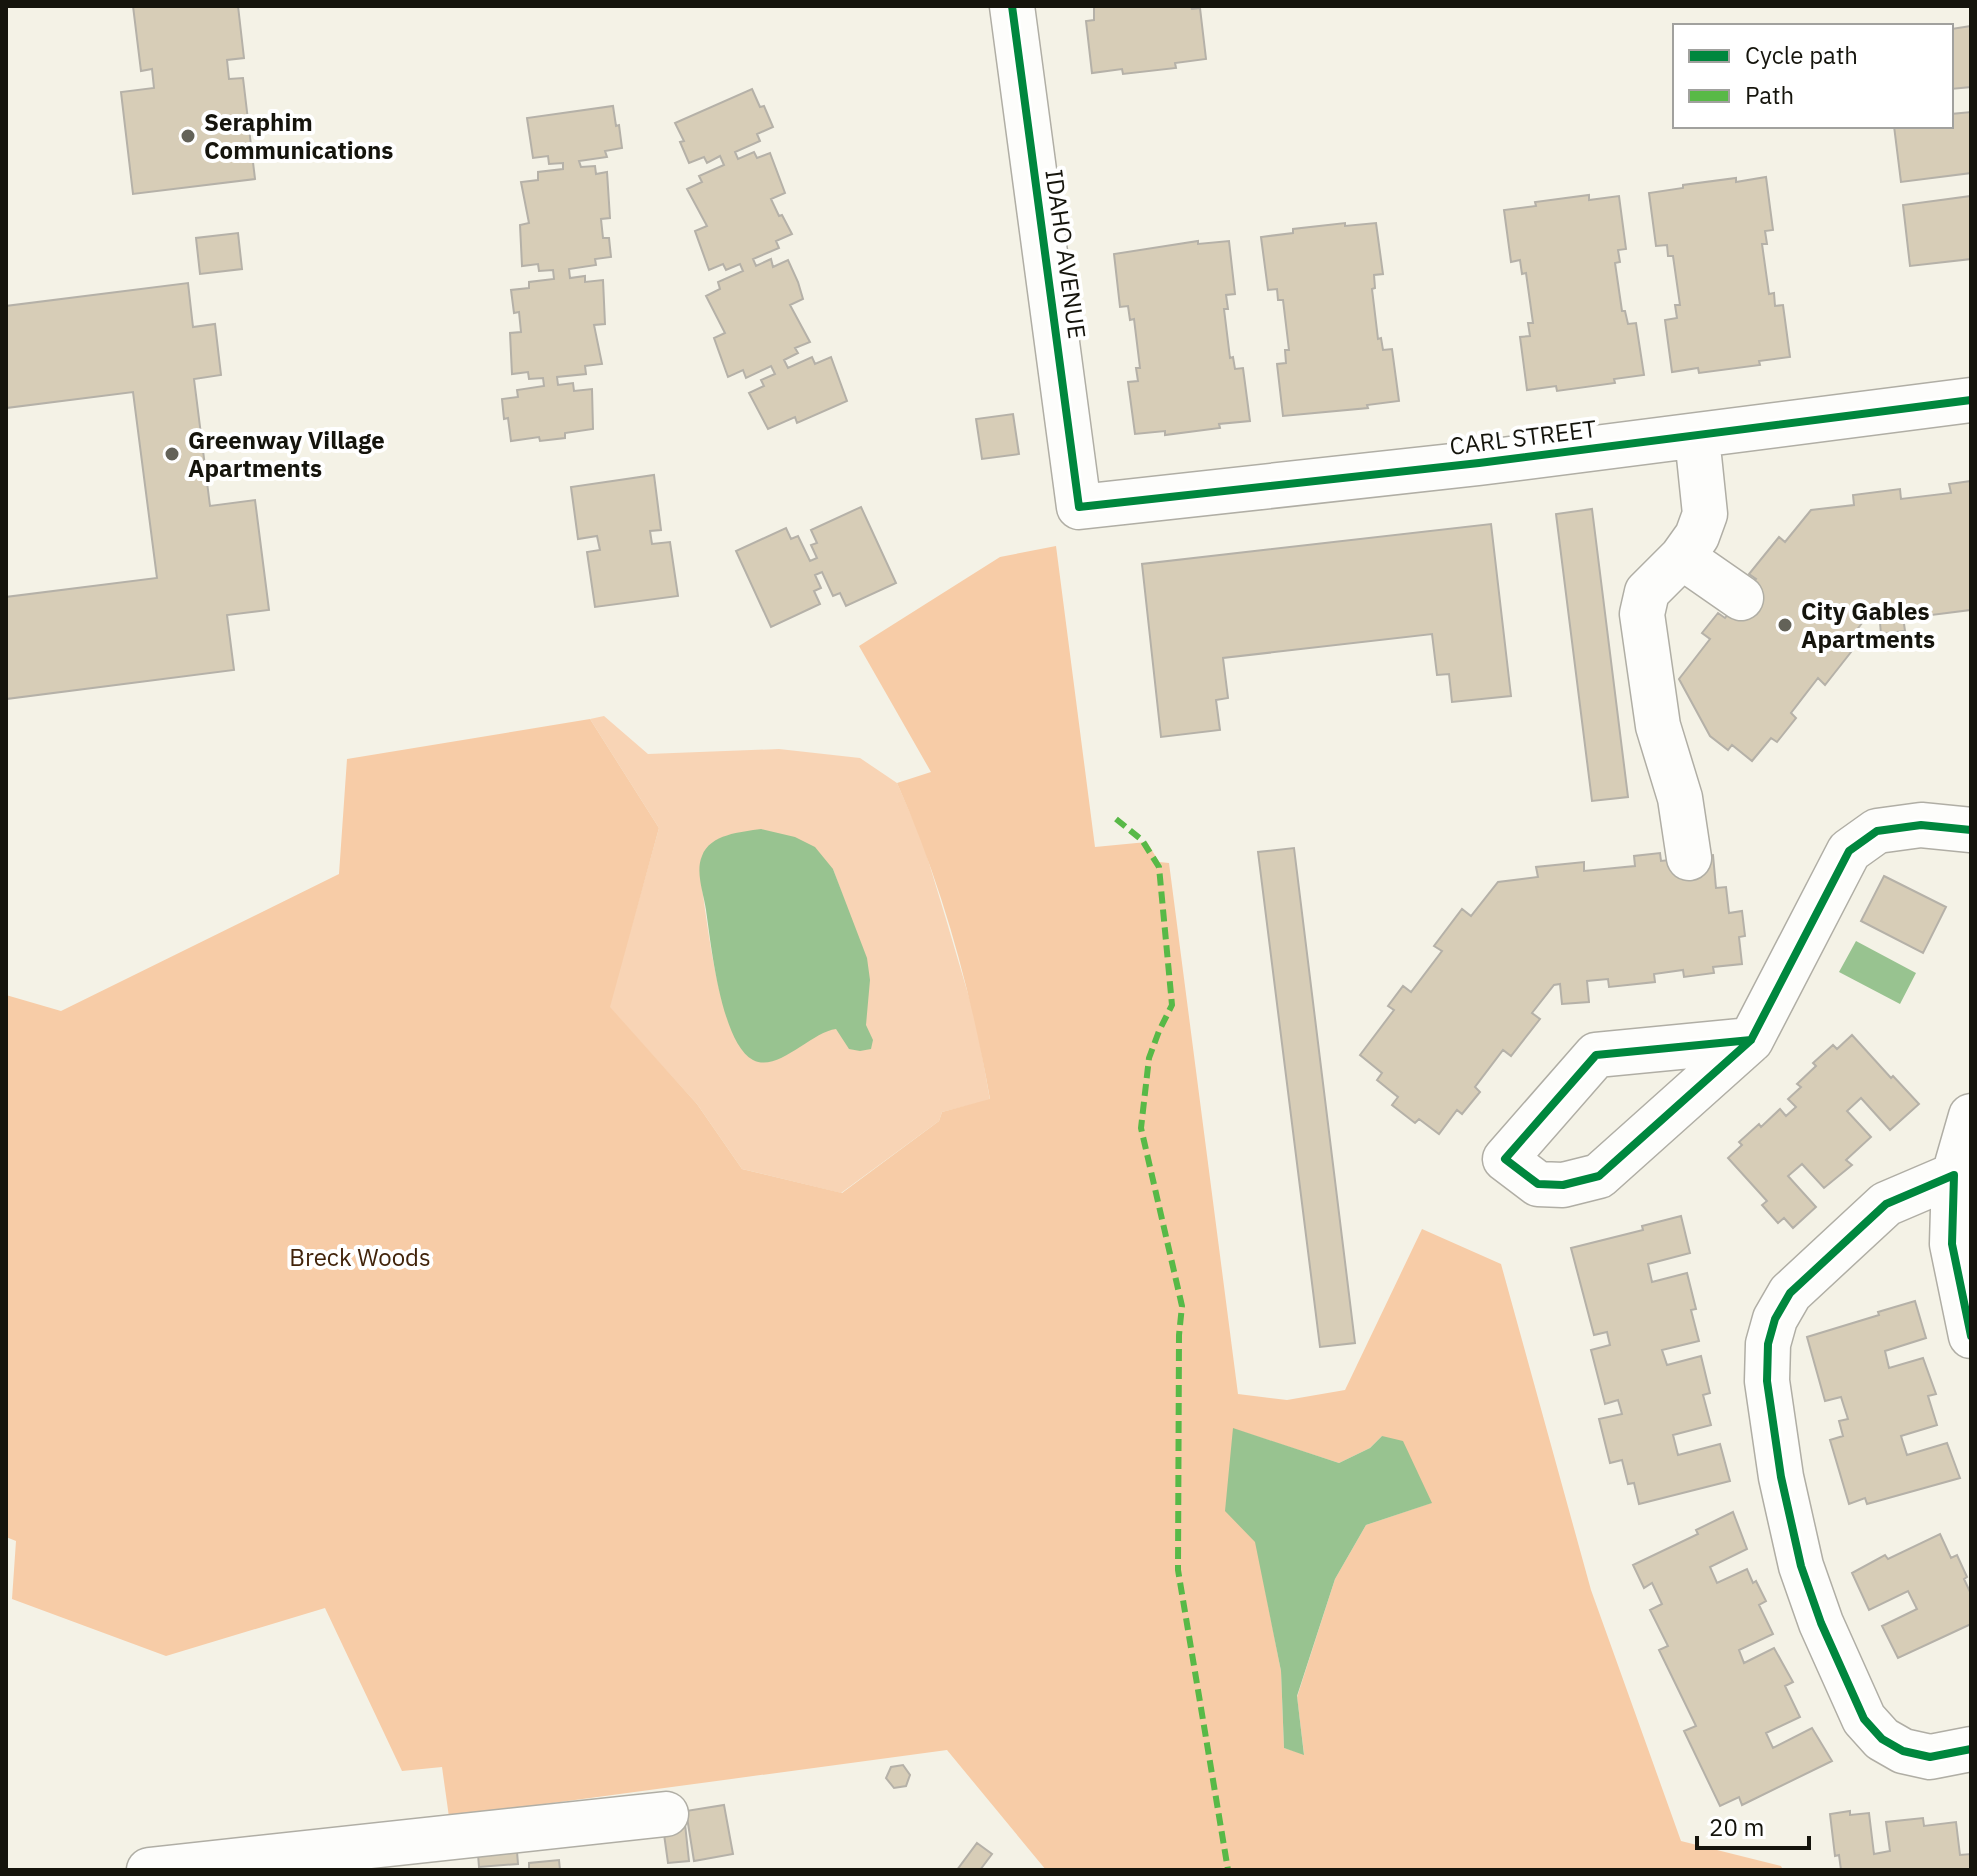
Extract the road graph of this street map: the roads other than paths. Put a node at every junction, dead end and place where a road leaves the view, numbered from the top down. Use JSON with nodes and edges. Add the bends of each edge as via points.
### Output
{"nodes":[{"id":1,"x":1012,"y":6,"type":"edge"},
{"id":2,"x":1971,"y":400,"type":"edge"},
{"id":3,"x":1697,"y":437,"type":"junction"},
{"id":4,"x":1079,"y":507,"type":"joint"},
{"id":5,"x":1682,"y":557,"type":"junction"},
{"id":6,"x":1741,"y":598,"type":"dead end"},
{"id":7,"x":1971,"y":830,"type":"edge"},
{"id":8,"x":1689,"y":858,"type":"dead end"},
{"id":9,"x":1751,"y":1040,"type":"junction"},
{"id":10,"x":1971,"y":1116,"type":"edge"},
{"id":11,"x":1954,"y":1175,"type":"junction"},
{"id":12,"x":1971,"y":1336,"type":"edge"},
{"id":13,"x":1971,"y":1749,"type":"edge"},
{"id":14,"x":666,"y":1814,"type":"dead end"},
{"id":15,"x":149,"y":1870,"type":"edge"}],
"edges":[{"from":1,"to":4,"type":"street","name":"IDAHO AVENUE"},
{"from":2,"to":3,"type":"street","name":"CARL STREET"},
{"from":3,"to":4,"type":"street","name":"CARL STREET"},
{"from":3,"to":5,"type":"street","via":[[1705,514]]},
{"from":5,"to":6,"type":"street"},
{"from":5,"to":8,"type":"street","via":[[1647,592],[1642,614],[1658,726],[1680,798]]},
{"from":7,"to":9,"type":"street","via":[[1921,825],[1877,831],[1849,851]]},
{"from":9,"to":9,"type":"street","via":[[1599,1176],[1563,1185],[1538,1184],[1505,1159],[1596,1055]]},
{"from":10,"to":11,"type":"street"},
{"from":11,"to":12,"type":"street","via":[[1952,1244]]},
{"from":11,"to":13,"type":"street","via":[[1886,1204],[1790,1293],[1768,1344],[1767,1381],[1801,1566],[1864,1719],[1882,1739],[1903,1751],[1930,1757]]},
{"from":14,"to":15,"type":"street"}]}
